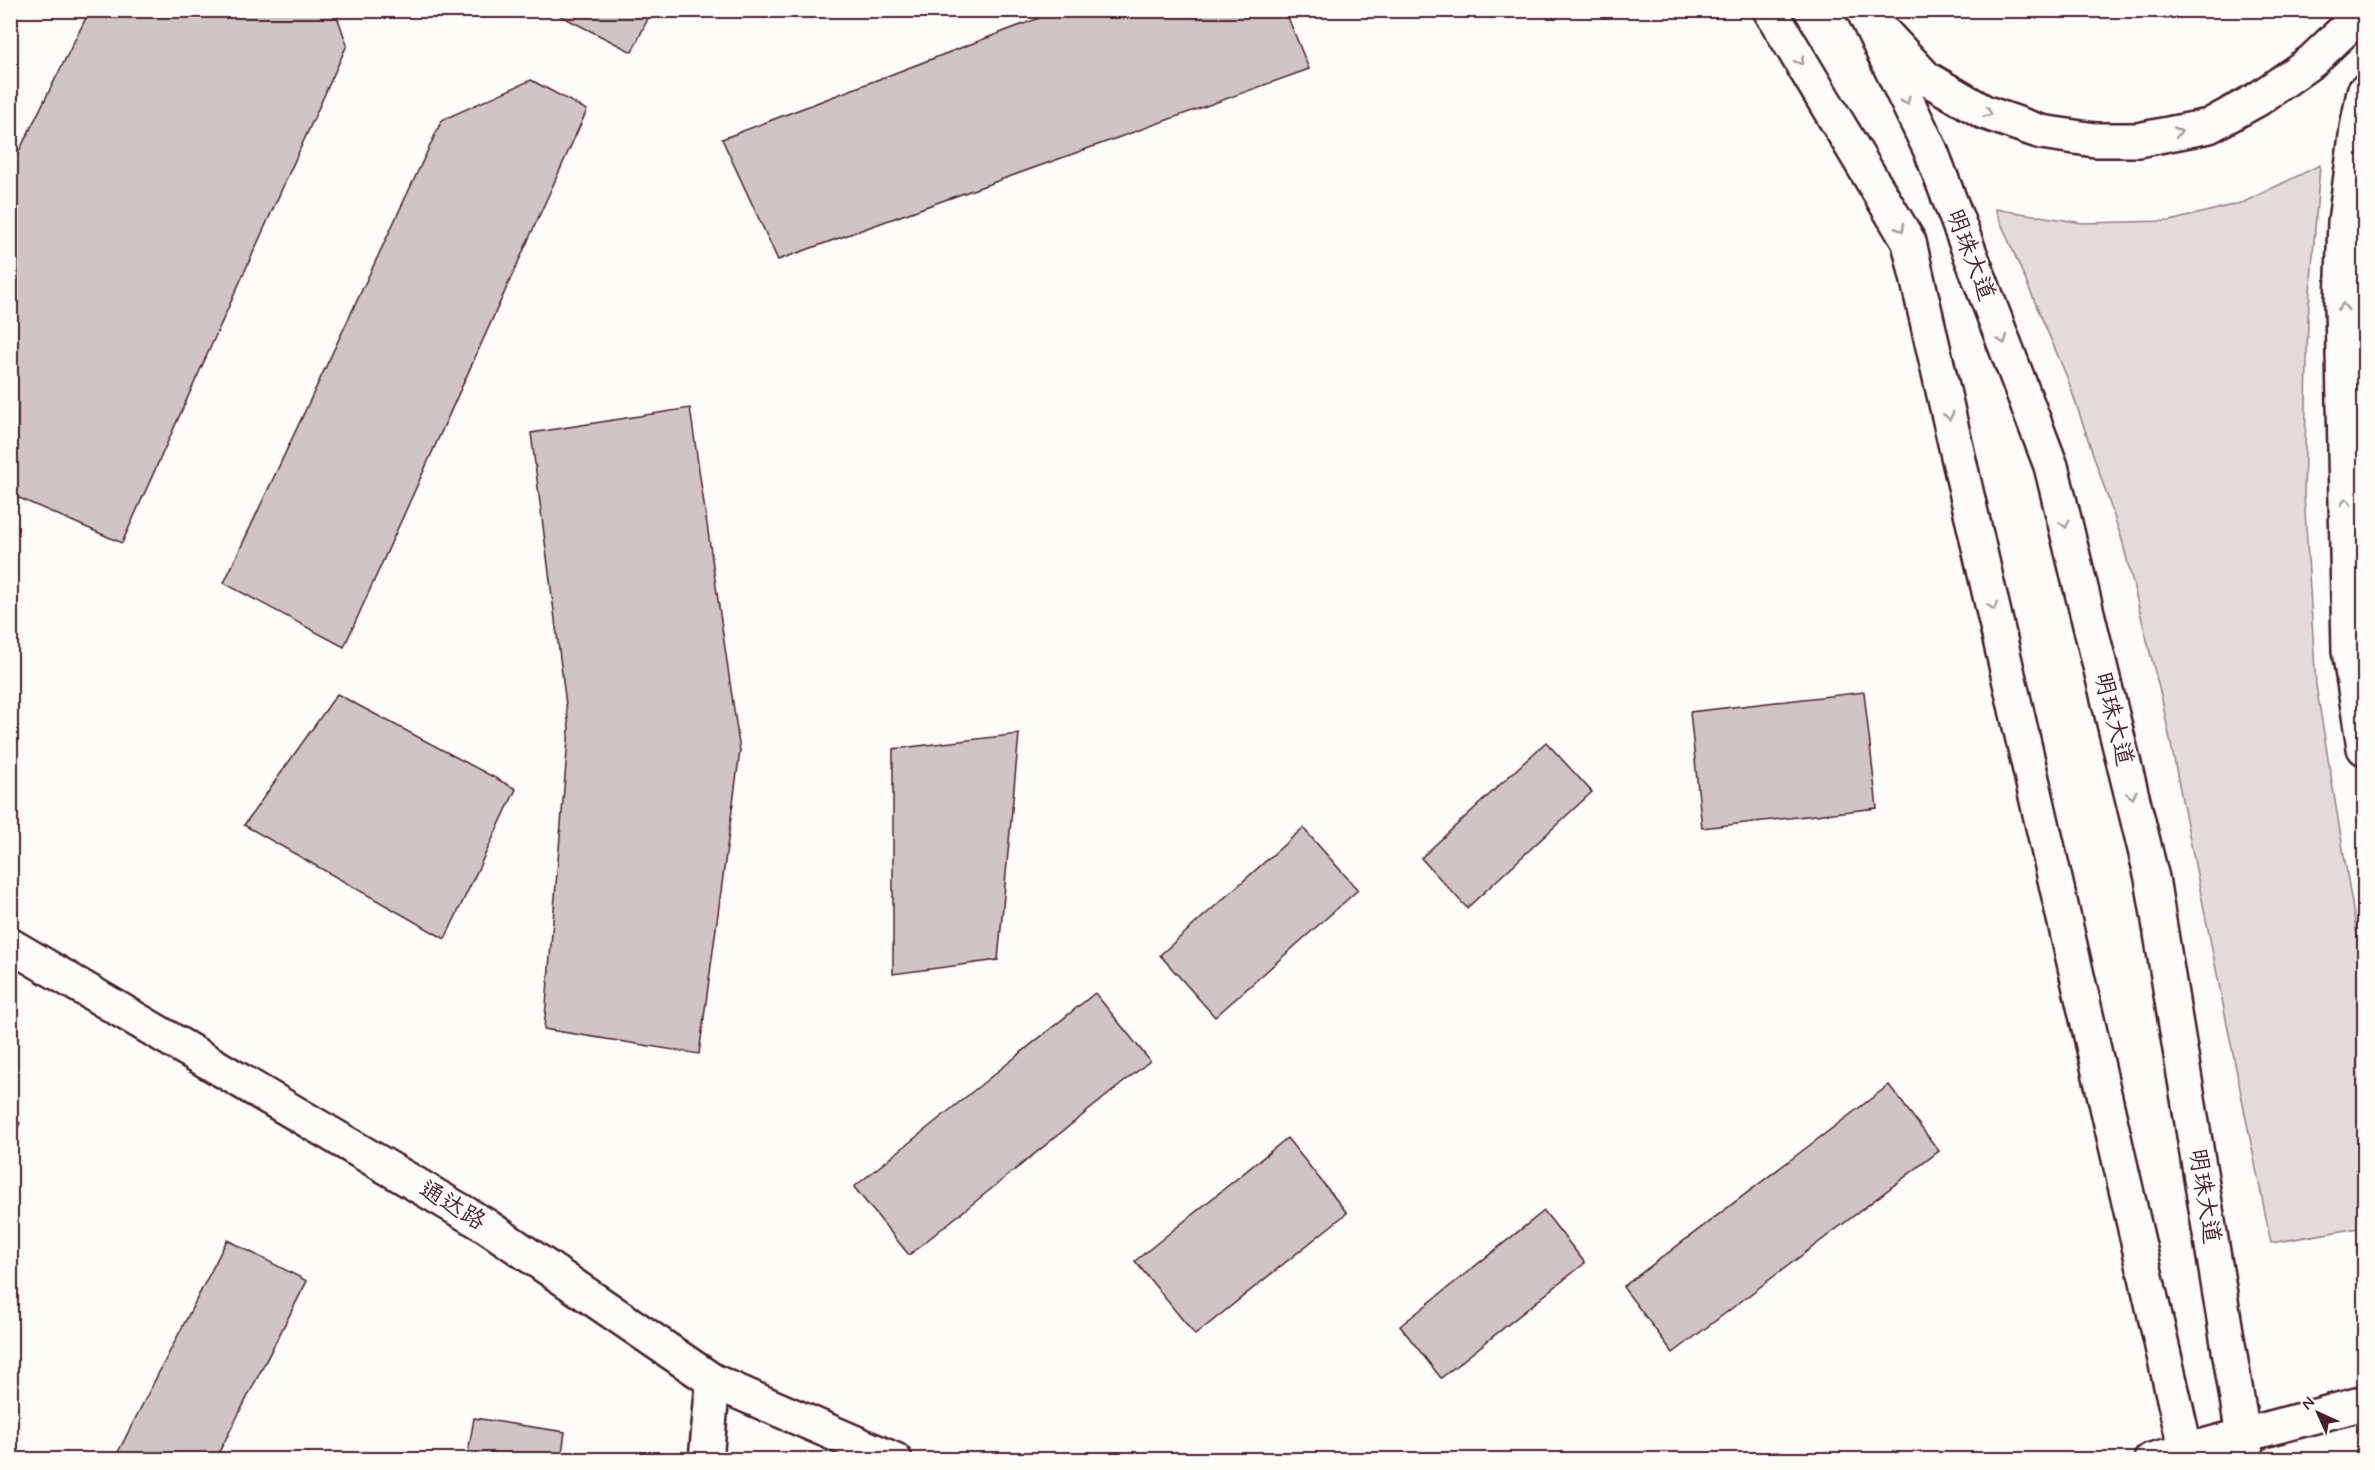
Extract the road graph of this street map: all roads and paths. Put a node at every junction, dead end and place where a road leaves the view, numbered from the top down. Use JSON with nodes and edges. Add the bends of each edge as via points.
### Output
{"nodes":[{"id":1,"x":1770,"y":10,"type":"edge"},
{"id":2,"x":2362,"y":10,"type":"edge"},
{"id":3,"x":1863,"y":11,"type":"edge"},
{"id":4,"x":2364,"y":92,"type":"edge"},
{"id":5,"x":2364,"y":748,"type":"edge"},
{"id":6,"x":10,"y":945,"type":"edge"},
{"id":7,"x":713,"y":1381,"type":"junction"},
{"id":8,"x":2364,"y":1403,"type":"edge"},
{"id":9,"x":2245,"y":1447,"type":"edge"},
{"id":10,"x":2187,"y":1455,"type":"edge"},
{"id":11,"x":706,"y":1460,"type":"edge"},
{"id":12,"x":896,"y":1460,"type":"edge"},
{"id":13,"x":2151,"y":1460,"type":"edge"}],
"edges":[{"from":1,"to":10,"type":"main road","one_way":true,"via":[[1909,242]]},
{"from":3,"to":2,"type":"main road","one_way":true,"via":[[1926,78],[1984,112],[2041,132],[2127,140],[2209,126],[2258,99],[2312,61]]},
{"from":3,"to":9,"type":"main road","name":"明珠大道","one_way":true,"via":[[1931,151],[2051,466],[2152,878]]},
{"from":5,"to":4,"type":"main road","one_way":true,"via":[[2349,650],[2342,303],[2345,222]]},
{"from":6,"to":7,"type":"main road","name":"通达路","via":[[485,1225]]},
{"from":7,"to":11,"type":"main road"},
{"from":7,"to":12,"type":"main road","name":"通达路"},
{"from":8,"to":9,"type":"main road"},
{"from":9,"to":10,"type":"main road"},
{"from":10,"to":13,"type":"main road"}]}
